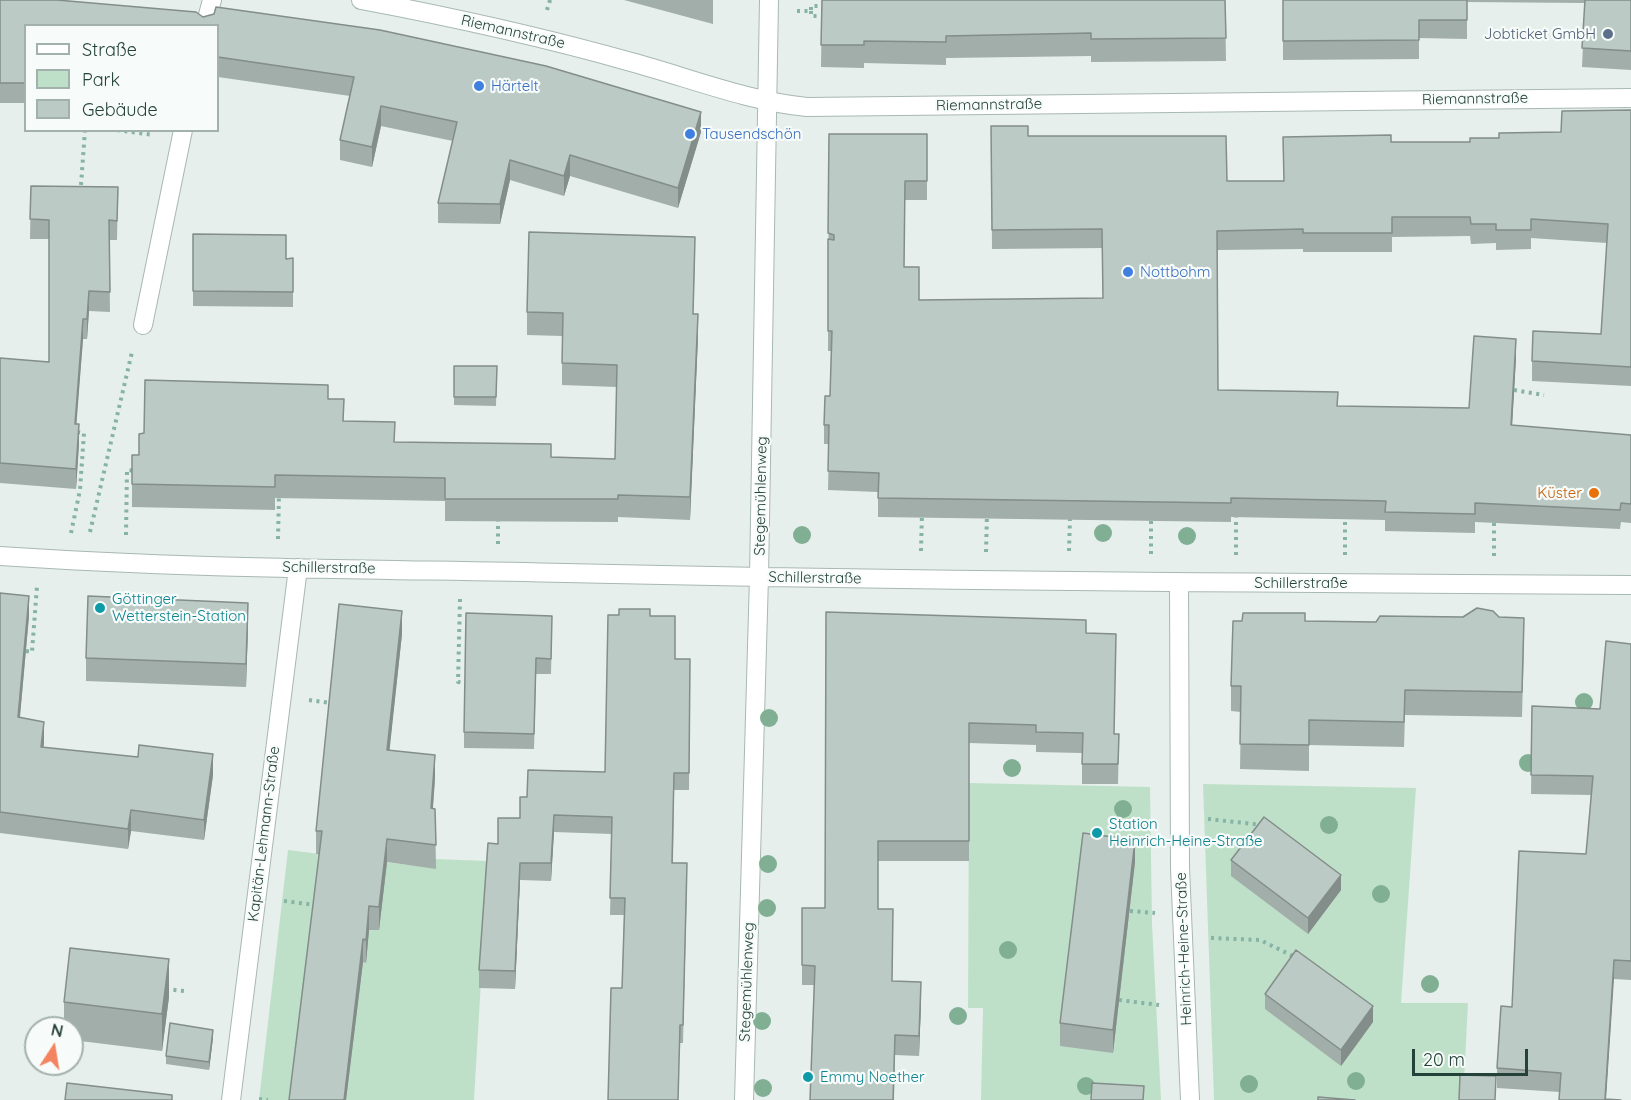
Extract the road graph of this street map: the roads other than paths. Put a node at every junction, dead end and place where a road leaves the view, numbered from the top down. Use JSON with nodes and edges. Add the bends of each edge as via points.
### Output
{"nodes":[{"id":1,"x":212,"y":0,"type":"edge"},
{"id":2,"x":361,"y":0,"type":"edge"},
{"id":3,"x":769,"y":0,"type":"edge"},
{"id":4,"x":206,"y":24,"type":"edge"},
{"id":5,"x":1631,"y":98,"type":"edge"},
{"id":6,"x":768,"y":104,"type":"junction"},
{"id":7,"x":182,"y":135,"type":"edge"},
{"id":8,"x":143,"y":325,"type":"road end"},
{"id":9,"x":0,"y":556,"type":"edge"},
{"id":10,"x":298,"y":568,"type":"junction"},
{"id":11,"x":759,"y":577,"type":"junction"},
{"id":12,"x":1179,"y":582,"type":"junction"},
{"id":13,"x":1631,"y":585,"type":"edge"},
{"id":14,"x":231,"y":1100,"type":"edge"},
{"id":15,"x":744,"y":1100,"type":"edge"},
{"id":16,"x":1190,"y":1100,"type":"edge"}],
"edges":[{"from":1,"to":4,"type":"street"},
{"from":2,"to":6,"type":"street","name":"Riemannstraße","via":[[542,38]]},
{"from":3,"to":6,"type":"street","name":"Stegemühlenweg"},
{"from":5,"to":6,"type":"street","name":"Riemannstraße","via":[[819,107]]},
{"from":6,"to":11,"type":"street","name":"Stegemühlenweg"},
{"from":7,"to":8,"type":"street","via":[[164,249]]},
{"from":9,"to":10,"type":"street","name":"Schillerstraße"},
{"from":10,"to":11,"type":"street","name":"Schillerstraße"},
{"from":10,"to":14,"type":"street","name":"Kapitän-Lehmann-Straße"},
{"from":11,"to":12,"type":"street","name":"Schillerstraße"},
{"from":11,"to":15,"type":"street","name":"Stegemühlenweg"},
{"from":12,"to":13,"type":"street","name":"Schillerstraße"},
{"from":12,"to":16,"type":"street","name":"Heinrich-Heine-Straße","via":[[1180,817]]}]}
